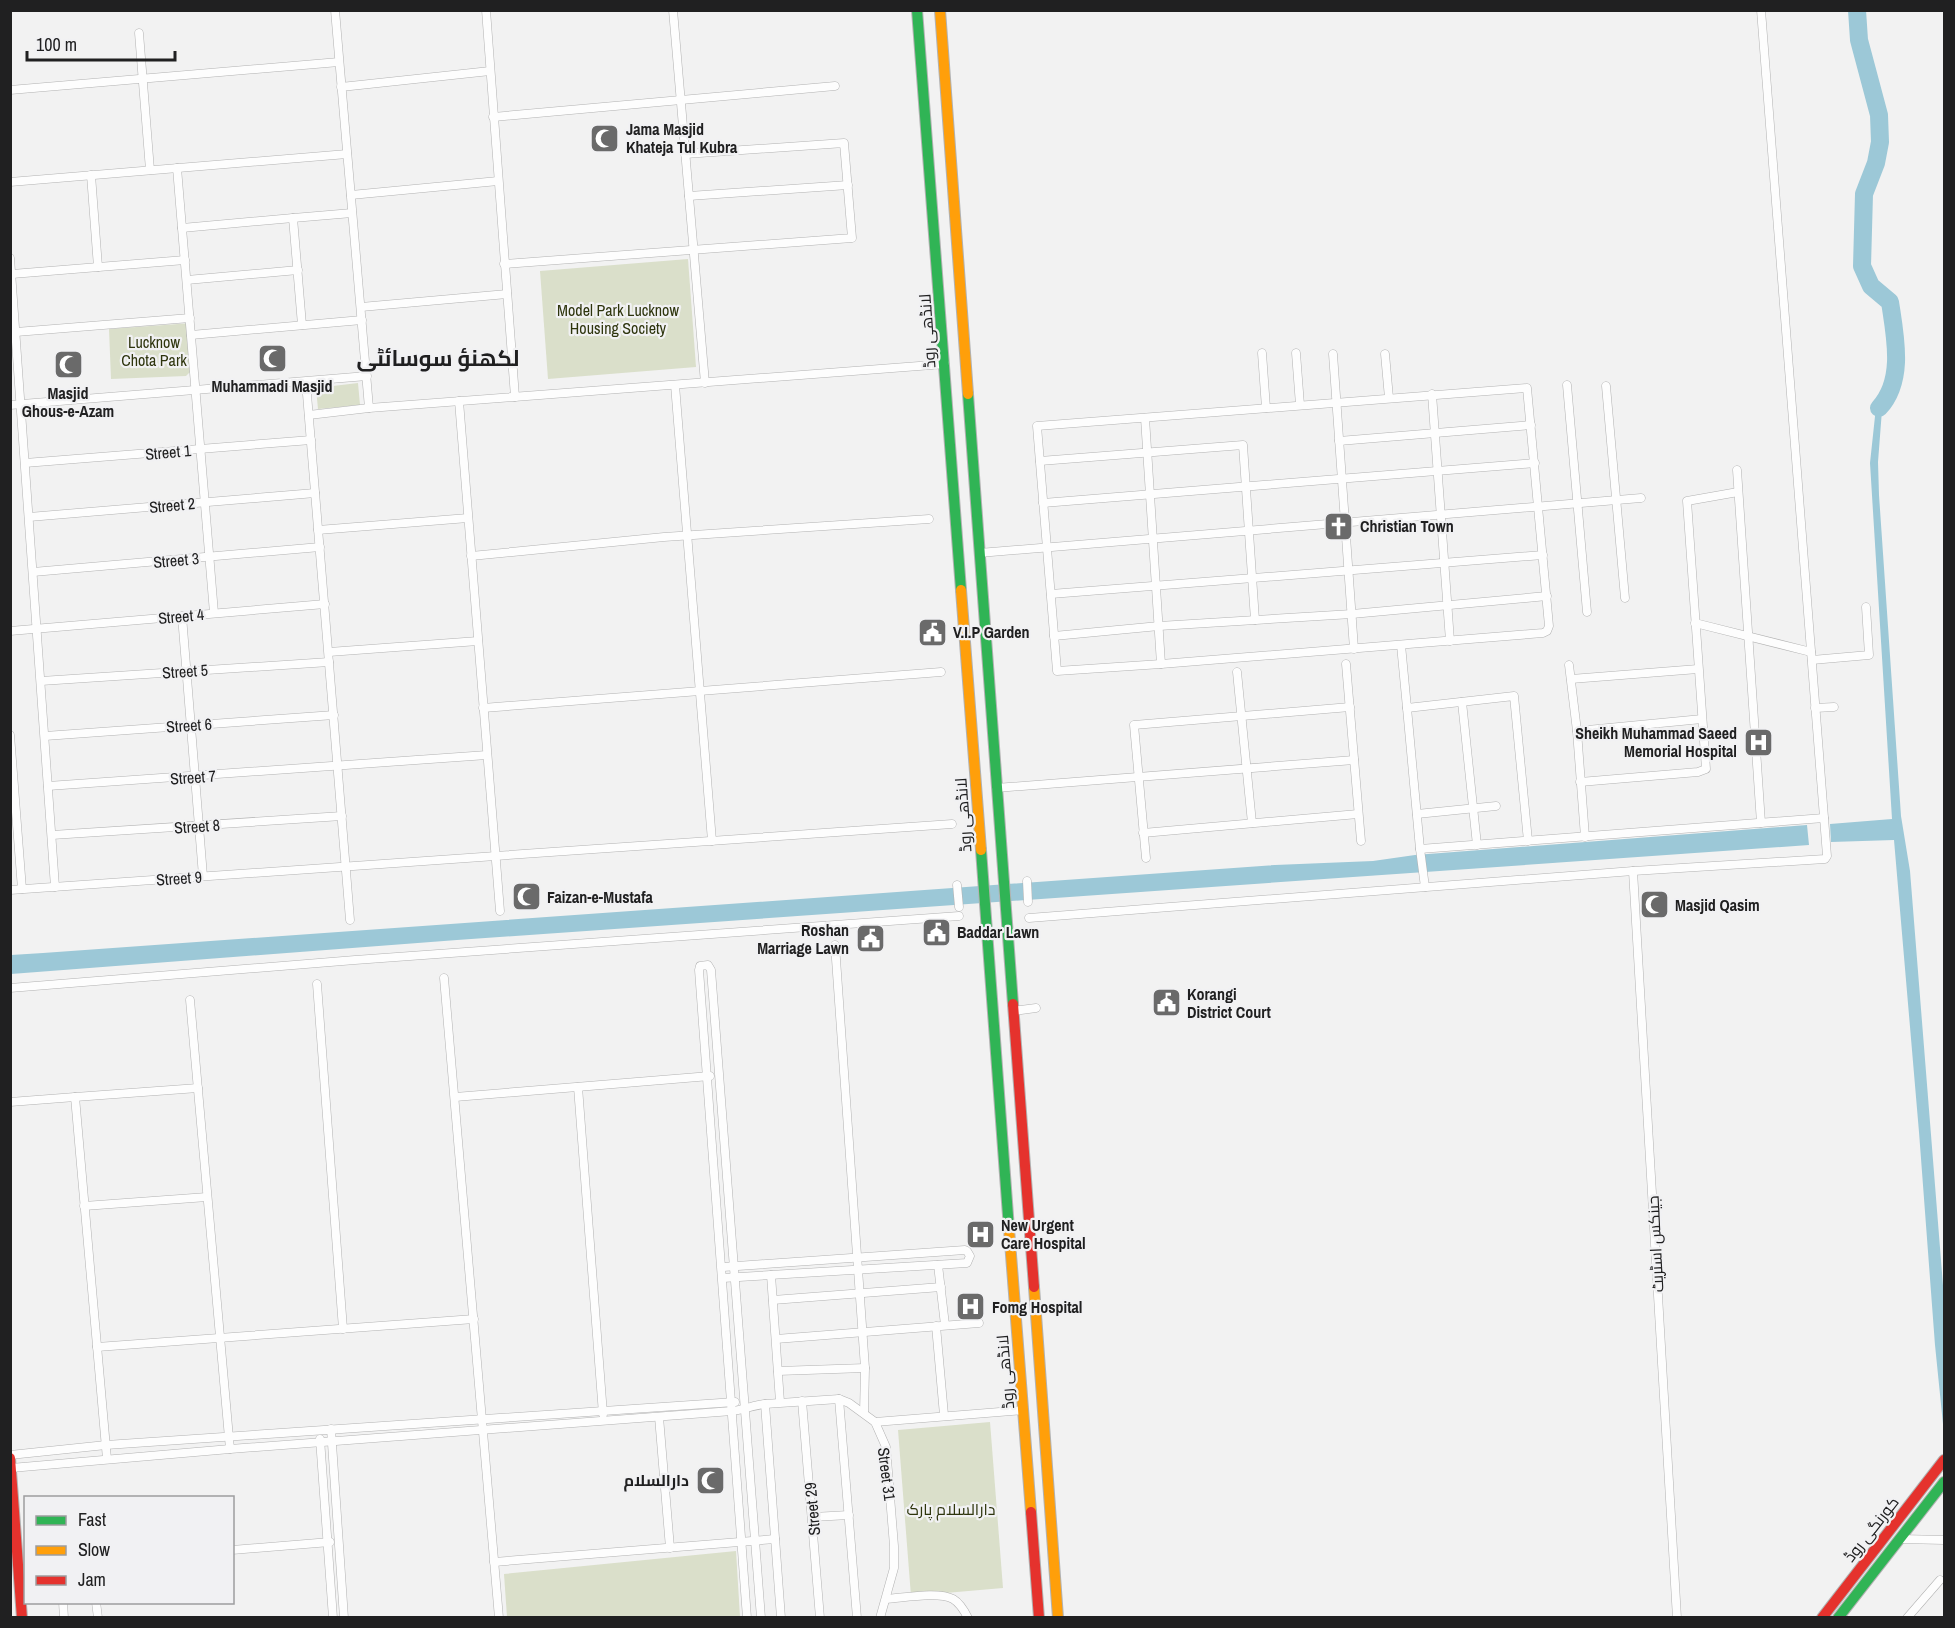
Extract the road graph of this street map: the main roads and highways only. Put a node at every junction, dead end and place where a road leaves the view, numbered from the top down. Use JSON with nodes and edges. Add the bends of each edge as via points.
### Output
{"nodes":[{"id":1,"x":915,"y":10,"type":"edge"},
{"id":2,"x":940,"y":10,"type":"edge"},
{"id":3,"x":10,"y":1456,"type":"edge"},
{"id":4,"x":1941,"y":1464,"type":"edge"},
{"id":5,"x":11,"y":1468,"type":"edge"},
{"id":6,"x":1944,"y":1482,"type":"edge"},
{"id":7,"x":1877,"y":1546,"type":"junction"},
{"id":8,"x":1888,"y":1556,"type":"junction"},
{"id":9,"x":18,"y":1614,"type":"edge"},
{"id":10,"x":1039,"y":1617,"type":"edge"},
{"id":11,"x":1058,"y":1617,"type":"edge"},
{"id":12,"x":1822,"y":1617,"type":"edge"},
{"id":13,"x":1838,"y":1617,"type":"edge"}],
"edges":[{"from":1,"to":10,"type":"main road","name":"لانڈھی روڈ"},
{"from":2,"to":11,"type":"main road","name":"لانڈھی روڈ"},
{"from":3,"to":5,"type":"main road"},
{"from":4,"to":7,"type":"main road","name":"کورنگی روڈ"},
{"from":5,"to":9,"type":"main road"},
{"from":6,"to":8,"type":"main road","name":"کورنگی روڈ"},
{"from":7,"to":8,"type":"main road"},
{"from":7,"to":12,"type":"main road","name":"کورنگی روڈ"},
{"from":8,"to":13,"type":"main road","name":"کورنگی روڈ"}]}
